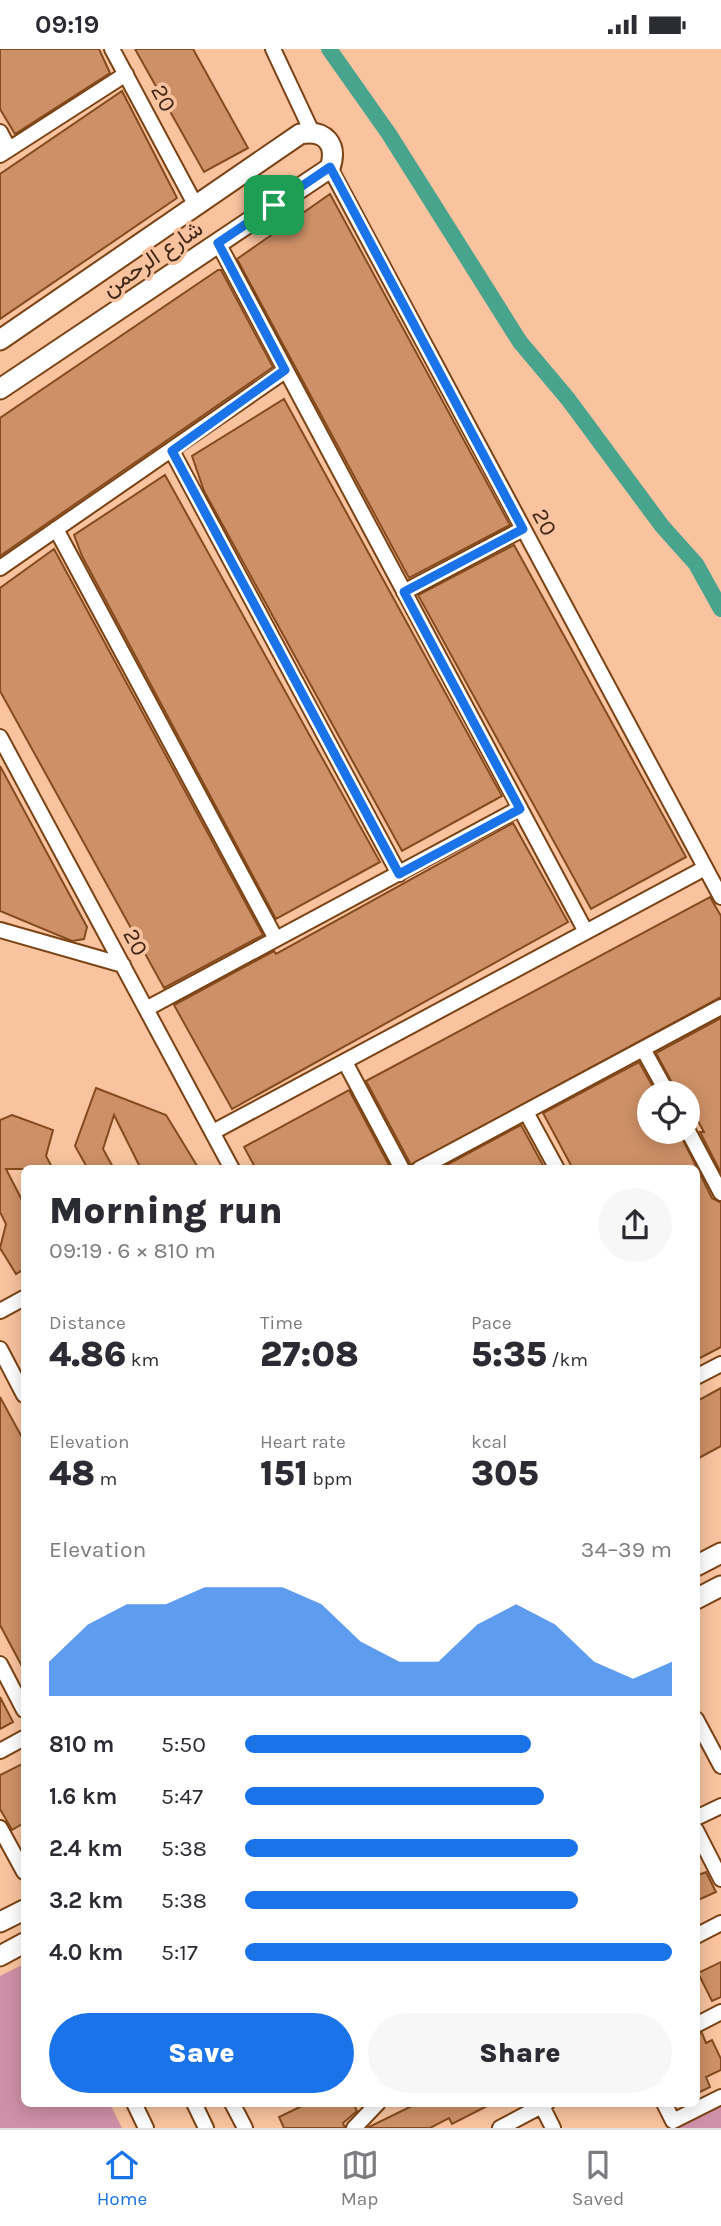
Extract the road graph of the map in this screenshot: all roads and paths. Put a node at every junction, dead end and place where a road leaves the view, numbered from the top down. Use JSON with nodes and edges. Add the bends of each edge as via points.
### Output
{"nodes":[{"id":1,"x":112,"y":49,"type":"edge"},
{"id":2,"x":273,"y":49,"type":"edge"},
{"id":3,"x":126,"y":74,"type":"junction"},
{"id":4,"x":0,"y":132,"type":"edge"},
{"id":5,"x":306,"y":133,"type":"junction"},
{"id":6,"x":5,"y":152,"type":"edge"},
{"id":7,"x":330,"y":167,"type":"junction"},
{"id":8,"x":196,"y":206,"type":"junction"},
{"id":9,"x":218,"y":243,"type":"junction"},
{"id":10,"x":0,"y":341,"type":"edge"},
{"id":11,"x":285,"y":370,"type":"junction"},
{"id":12,"x":0,"y":389,"type":"edge"},
{"id":13,"x":172,"y":451,"type":"junction"},
{"id":14,"x":56,"y":529,"type":"junction"},
{"id":15,"x":523,"y":529,"type":"junction"},
{"id":16,"x":0,"y":568,"type":"edge"},
{"id":17,"x":404,"y":592,"type":"junction"},
{"id":18,"x":0,"y":737,"type":"edge"},
{"id":19,"x":520,"y":809,"type":"junction"},
{"id":20,"x":705,"y":868,"type":"junction"},
{"id":21,"x":399,"y":874,"type":"junction"},
{"id":22,"x":721,"y":897,"type":"edge"},
{"id":23,"x":0,"y":930,"type":"edge"},
{"id":24,"x":586,"y":932,"type":"junction"},
{"id":25,"x":276,"y":939,"type":"junction"},
{"id":26,"x":122,"y":965,"type":"junction"},
{"id":27,"x":721,"y":1007,"type":"edge"},
{"id":28,"x":146,"y":1009,"type":"junction"},
{"id":29,"x":643,"y":1049,"type":"junction"},
{"id":30,"x":345,"y":1062,"type":"junction"},
{"id":31,"x":661,"y":1081,"type":"edge"},
{"id":32,"x":526,"y":1112,"type":"junction"},
{"id":33,"x":213,"y":1132,"type":"junction"},
{"id":34,"x":695,"y":1144,"type":"edge"},
{"id":35,"x":230,"y":1165,"type":"edge"},
{"id":36,"x":400,"y":1165,"type":"edge"},
{"id":37,"x":427,"y":1165,"type":"edge"},
{"id":38,"x":555,"y":1165,"type":"edge"},
{"id":39,"x":721,"y":1193,"type":"edge"},
{"id":40,"x":21,"y":1300,"type":"edge"},
{"id":41,"x":0,"y":1311,"type":"edge"},
{"id":42,"x":1,"y":1352,"type":"edge"},
{"id":43,"x":721,"y":1364,"type":"edge"},
{"id":44,"x":700,"y":1375,"type":"edge"},
{"id":45,"x":21,"y":1389,"type":"edge"},
{"id":46,"x":721,"y":1553,"type":"edge"},
{"id":47,"x":700,"y":1564,"type":"edge"},
{"id":48,"x":721,"y":1586,"type":"edge"},
{"id":49,"x":700,"y":1597,"type":"edge"},
{"id":50,"x":0,"y":1664,"type":"edge"},
{"id":51,"x":21,"y":1704,"type":"edge"},
{"id":52,"x":700,"y":1727,"type":"edge"},
{"id":53,"x":21,"y":1740,"type":"edge"},
{"id":54,"x":0,"y":1751,"type":"edge"},
{"id":55,"x":721,"y":1766,"type":"edge"},
{"id":56,"x":721,"y":1806,"type":"edge"},
{"id":57,"x":700,"y":1816,"type":"edge"},
{"id":58,"x":0,"y":1828,"type":"edge"},
{"id":59,"x":700,"y":1838,"type":"edge"},
{"id":60,"x":21,"y":1866,"type":"edge"},
{"id":61,"x":721,"y":1879,"type":"edge"},
{"id":62,"x":21,"y":1912,"type":"edge"},
{"id":63,"x":0,"y":1922,"type":"edge"},
{"id":64,"x":721,"y":1923,"type":"edge"},
{"id":65,"x":700,"y":1934,"type":"edge"},
{"id":66,"x":21,"y":1946,"type":"edge"},
{"id":67,"x":0,"y":1956,"type":"edge"},
{"id":68,"x":721,"y":2013,"type":"edge"},
{"id":69,"x":700,"y":2023,"type":"edge"},
{"id":70,"x":721,"y":2097,"type":"edge"},
{"id":71,"x":136,"y":2107,"type":"edge"},
{"id":72,"x":196,"y":2107,"type":"edge"},
{"id":73,"x":235,"y":2107,"type":"edge"},
{"id":74,"x":374,"y":2107,"type":"edge"},
{"id":75,"x":540,"y":2107,"type":"edge"},
{"id":76,"x":545,"y":2107,"type":"edge"},
{"id":77,"x":666,"y":2107,"type":"edge"},
{"id":78,"x":673,"y":2125,"type":"edge"},
{"id":79,"x":146,"y":2128,"type":"edge"},
{"id":80,"x":206,"y":2128,"type":"edge"},
{"id":81,"x":245,"y":2128,"type":"edge"},
{"id":82,"x":354,"y":2128,"type":"edge"},
{"id":83,"x":500,"y":2128,"type":"edge"},
{"id":84,"x":553,"y":2128,"type":"edge"}],
"edges":[{"from":1,"to":3,"type":"street","name":"20"},
{"from":2,"to":5,"type":"street"},
{"from":3,"to":6,"type":"street"},
{"from":3,"to":8,"type":"street","name":"20"},
{"from":4,"to":6,"type":"street"},
{"from":5,"to":7,"type":"street","via":[[324,135],[332,144]]},
{"from":5,"to":8,"type":"street","name":"شارع الرحمن"},
{"from":7,"to":9,"type":"street","name":"شارع الرحمن"},
{"from":7,"to":15,"type":"street","name":"20"},
{"from":8,"to":10,"type":"street","name":"شارع الرحمن"},
{"from":9,"to":11,"type":"street"},
{"from":9,"to":12,"type":"street","name":"شارع الرحمن"},
{"from":11,"to":13,"type":"street"},
{"from":11,"to":17,"type":"street"},
{"from":13,"to":14,"type":"street"},
{"from":13,"to":21,"type":"street"},
{"from":14,"to":16,"type":"street"},
{"from":14,"to":25,"type":"street"},
{"from":15,"to":17,"type":"street"},
{"from":15,"to":20,"type":"street","name":"20"},
{"from":17,"to":19,"type":"street"},
{"from":18,"to":26,"type":"street","name":"20"},
{"from":19,"to":21,"type":"street"},
{"from":19,"to":24,"type":"street"},
{"from":20,"to":22,"type":"street","name":"20"},
{"from":20,"to":24,"type":"street"},
{"from":21,"to":25,"type":"street"},
{"from":23,"to":26,"type":"street"},
{"from":24,"to":30,"type":"street"},
{"from":25,"to":28,"type":"street"},
{"from":26,"to":28,"type":"street","name":"20"},
{"from":27,"to":29,"type":"street"},
{"from":28,"to":33,"type":"street","name":"20"},
{"from":29,"to":31,"type":"street"},
{"from":29,"to":32,"type":"street"},
{"from":30,"to":33,"type":"street"},
{"from":30,"to":36,"type":"street"},
{"from":32,"to":37,"type":"street"},
{"from":32,"to":38,"type":"street"},
{"from":33,"to":35,"type":"street","name":"20"},
{"from":34,"to":39,"type":"street"},
{"from":40,"to":41,"type":"street"},
{"from":42,"to":45,"type":"street"},
{"from":43,"to":44,"type":"street"},
{"from":46,"to":47,"type":"street"},
{"from":48,"to":49,"type":"street"},
{"from":50,"to":51,"type":"street"},
{"from":52,"to":55,"type":"street"},
{"from":53,"to":54,"type":"street"},
{"from":56,"to":57,"type":"street"},
{"from":58,"to":60,"type":"street"},
{"from":59,"to":61,"type":"street"},
{"from":62,"to":63,"type":"street"},
{"from":64,"to":65,"type":"street"},
{"from":66,"to":67,"type":"street"},
{"from":68,"to":69,"type":"street"},
{"from":70,"to":78,"type":"street"},
{"from":71,"to":79,"type":"street"},
{"from":72,"to":80,"type":"street"},
{"from":73,"to":81,"type":"street"},
{"from":74,"to":82,"type":"street"},
{"from":75,"to":83,"type":"street"},
{"from":76,"to":84,"type":"street"},
{"from":77,"to":78,"type":"street"}]}
